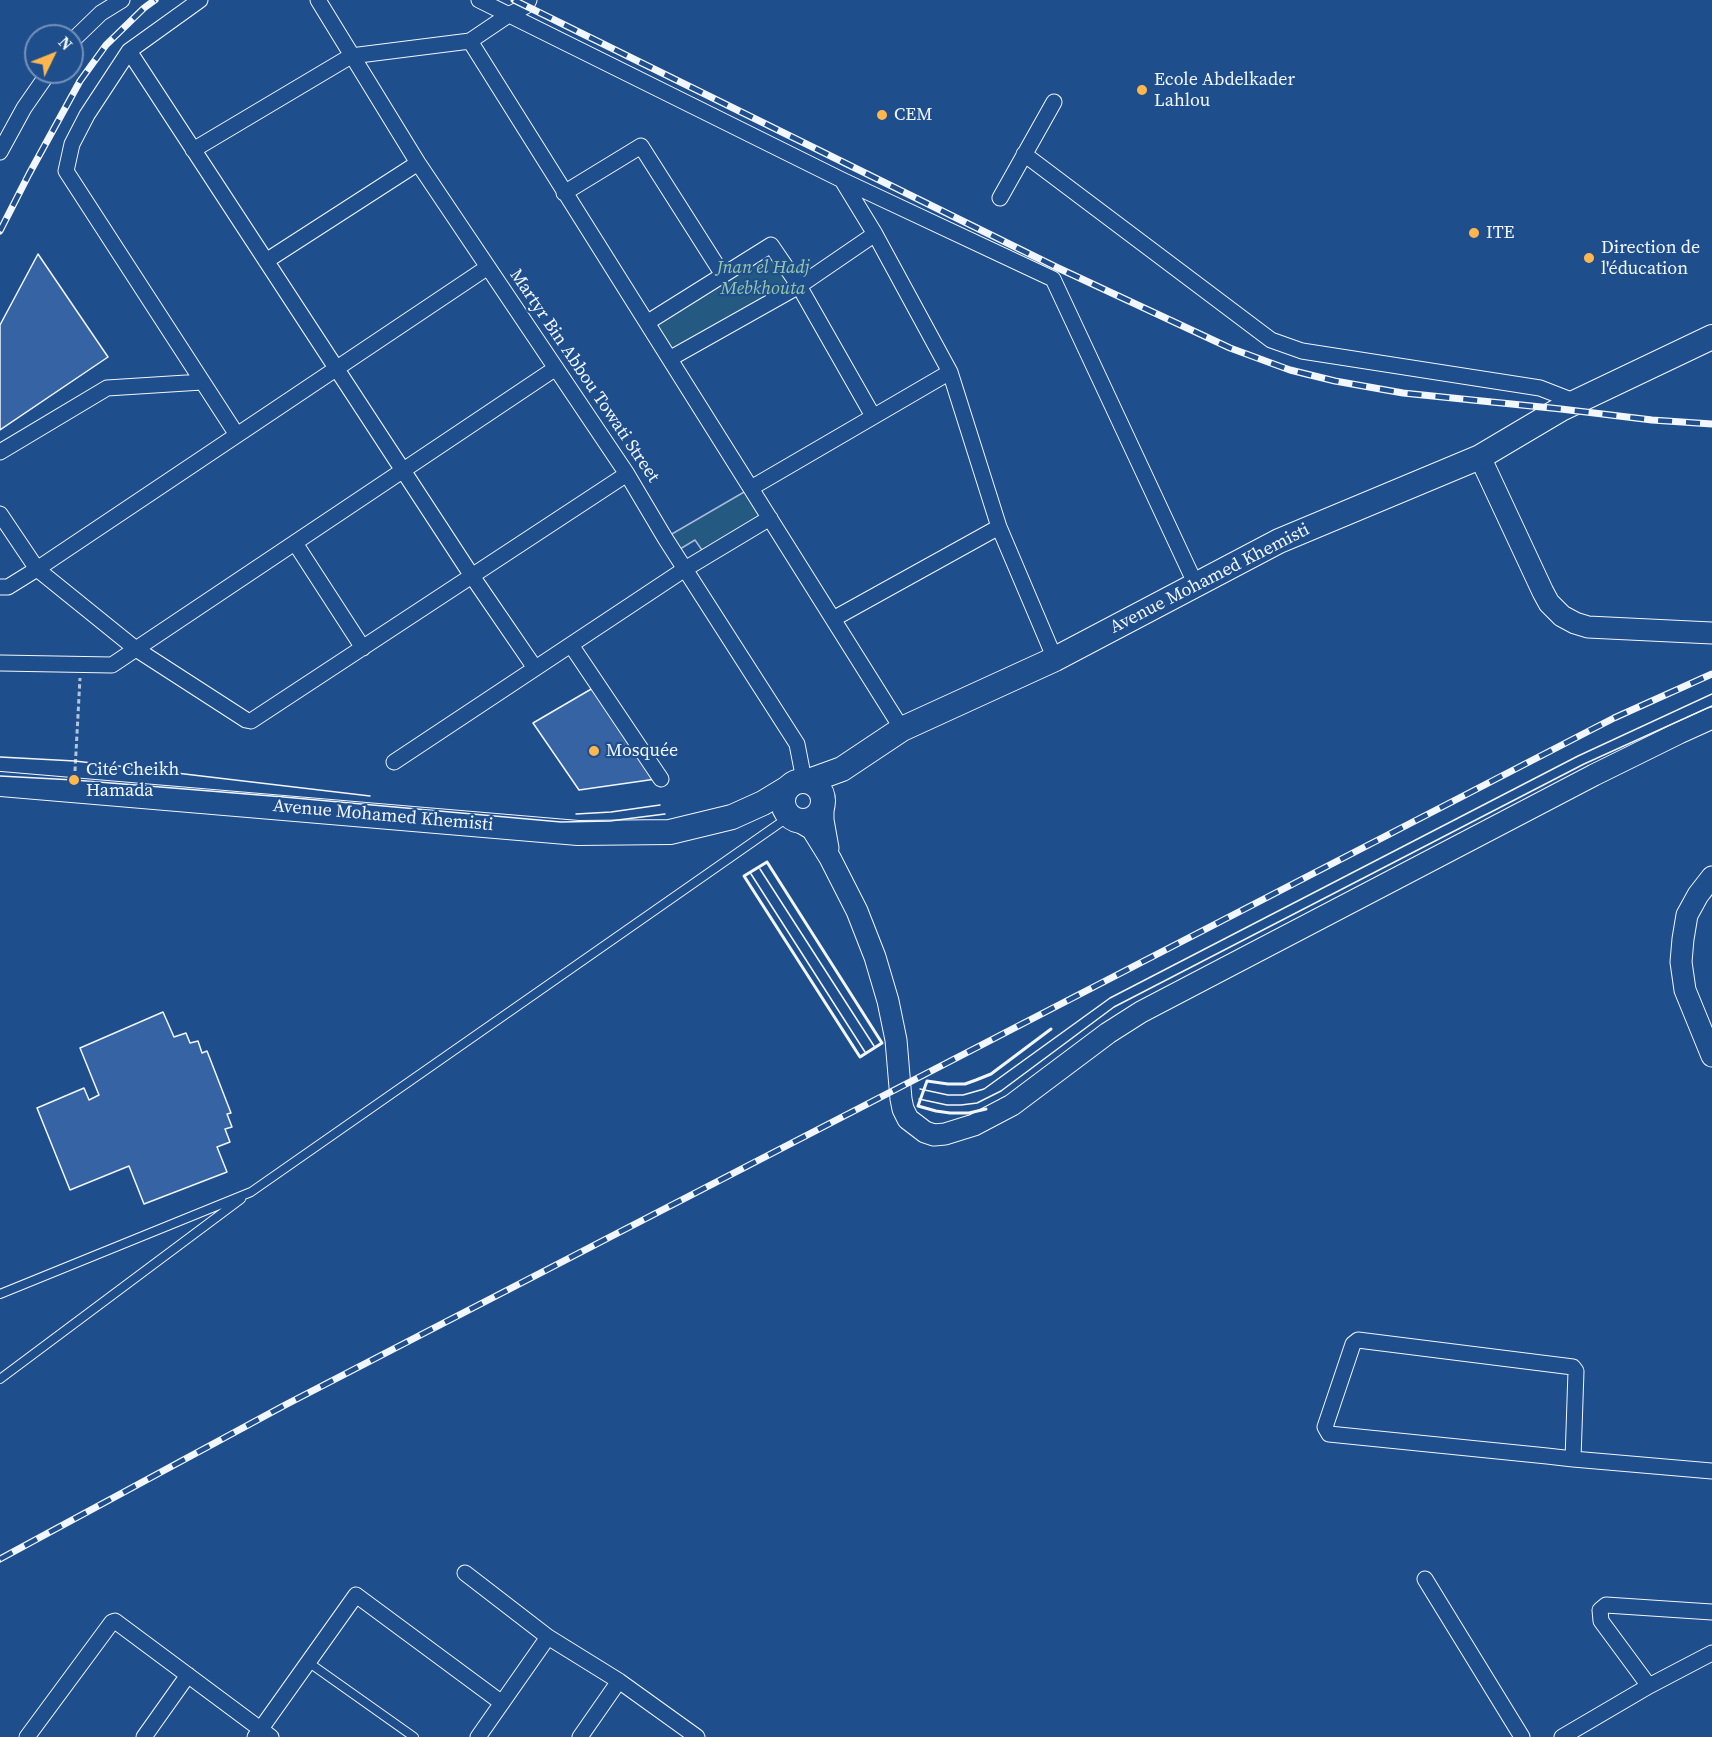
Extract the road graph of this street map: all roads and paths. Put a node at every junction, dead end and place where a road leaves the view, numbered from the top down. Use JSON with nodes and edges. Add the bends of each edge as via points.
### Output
{"nodes":[{"id":1,"x":122,"y":0,"type":"edge"},
{"id":2,"x":200,"y":0,"type":"edge"},
{"id":3,"x":318,"y":0,"type":"edge"},
{"id":4,"x":479,"y":0,"type":"edge"},
{"id":5,"x":529,"y":0,"type":"edge"},
{"id":6,"x":510,"y":14,"type":"junction"},
{"id":7,"x":84,"y":29,"type":"edge"},
{"id":8,"x":470,"y":41,"type":"junction"},
{"id":9,"x":129,"y":51,"type":"junction"},
{"id":10,"x":351,"y":56,"type":"junction"},
{"id":11,"x":41,"y":84,"type":"edge"},
{"id":12,"x":1054,"y":102,"type":"dead end"},
{"id":13,"x":193,"y":150,"type":"junction"},
{"id":14,"x":0,"y":152,"type":"edge"},
{"id":15,"x":1024,"y":154,"type":"junction"},
{"id":16,"x":418,"y":163,"type":"junction"},
{"id":17,"x":843,"y":180,"type":"junction"},
{"id":18,"x":564,"y":193,"type":"junction"},
{"id":19,"x":1000,"y":198,"type":"dead end"},
{"id":20,"x":875,"y":234,"type":"junction"},
{"id":21,"x":266,"y":261,"type":"junction"},
{"id":22,"x":488,"y":267,"type":"junction"},
{"id":23,"x":723,"y":275,"type":"junction"},
{"id":24,"x":798,"y":286,"type":"junction"},
{"id":25,"x":648,"y":322,"type":"junction"},
{"id":26,"x":1712,"y":337,"type":"edge"},
{"id":27,"x":671,"y":358,"type":"junction"},
{"id":28,"x":336,"y":368,"type":"junction"},
{"id":29,"x":556,"y":368,"type":"junction"},
{"id":30,"x":950,"y":372,"type":"junction"},
{"id":31,"x":202,"y":382,"type":"junction"},
{"id":32,"x":1576,"y":402,"type":"junction"},
{"id":33,"x":873,"y":416,"type":"junction"},
{"id":34,"x":237,"y":435,"type":"junction"},
{"id":35,"x":0,"y":452,"type":"edge"},
{"id":36,"x":1480,"y":457,"type":"junction"},
{"id":37,"x":403,"y":471,"type":"junction"},
{"id":38,"x":627,"y":474,"type":"junction"},
{"id":39,"x":751,"y":488,"type":"junction"},
{"id":40,"x":0,"y":514,"type":"edge"},
{"id":41,"x":770,"y":518,"type":"junction"},
{"id":42,"x":999,"y":528,"type":"junction"},
{"id":43,"x":295,"y":543,"type":"junction"},
{"id":44,"x":37,"y":569,"type":"junction"},
{"id":45,"x":685,"y":569,"type":"junction"},
{"id":46,"x":472,"y":576,"type":"junction"},
{"id":47,"x":1196,"y":585,"type":"junction"},
{"id":48,"x":0,"y":587,"type":"edge"},
{"id":49,"x":833,"y":619,"type":"junction"},
{"id":50,"x":1712,"y":633,"type":"edge"},
{"id":51,"x":571,"y":645,"type":"junction"},
{"id":52,"x":363,"y":648,"type":"junction"},
{"id":53,"x":136,"y":649,"type":"junction"},
{"id":54,"x":1055,"y":658,"type":"junction"},
{"id":55,"x":0,"y":663,"type":"edge"},
{"id":56,"x":81,"y":665,"type":"junction"},
{"id":57,"x":535,"y":668,"type":"junction"},
{"id":58,"x":1712,"y":718,"type":"edge"},
{"id":59,"x":902,"y":729,"type":"junction"},
{"id":60,"x":394,"y":762,"type":"dead end"},
{"id":61,"x":661,"y":778,"type":"dead end"},
{"id":62,"x":74,"y":780,"type":"dead end"},
{"id":63,"x":0,"y":784,"type":"edge"},
{"id":64,"x":802,"y":800,"type":"junction"},
{"id":65,"x":830,"y":858,"type":"junction"},
{"id":66,"x":1712,"y":877,"type":"edge"},
{"id":67,"x":1712,"y":1056,"type":"edge"},
{"id":68,"x":251,"y":1192,"type":"junction"},
{"id":69,"x":0,"y":1294,"type":"edge"},
{"id":70,"x":0,"y":1379,"type":"edge"},
{"id":71,"x":1573,"y":1459,"type":"junction"},
{"id":72,"x":1712,"y":1471,"type":"edge"},
{"id":73,"x":465,"y":1573,"type":"dead end"},
{"id":74,"x":1425,"y":1579,"type":"dead end"},
{"id":75,"x":1712,"y":1612,"type":"edge"},
{"id":76,"x":548,"y":1637,"type":"junction"},
{"id":77,"x":1712,"y":1653,"type":"edge"},
{"id":78,"x":308,"y":1662,"type":"junction"},
{"id":79,"x":188,"y":1675,"type":"junction"},
{"id":80,"x":619,"y":1681,"type":"junction"},
{"id":81,"x":1649,"y":1686,"type":"junction"},
{"id":82,"x":502,"y":1702,"type":"junction"},
{"id":83,"x":1586,"y":1731,"type":"edge"},
{"id":84,"x":262,"y":1734,"type":"edge"},
{"id":85,"x":27,"y":1737,"type":"edge"},
{"id":86,"x":144,"y":1737,"type":"edge"},
{"id":87,"x":414,"y":1737,"type":"edge"},
{"id":88,"x":478,"y":1737,"type":"edge"},
{"id":89,"x":580,"y":1737,"type":"edge"},
{"id":90,"x":697,"y":1737,"type":"edge"},
{"id":91,"x":1522,"y":1737,"type":"edge"},
{"id":92,"x":1562,"y":1737,"type":"edge"}],
"edges":[{"from":1,"to":7,"type":"street"},
{"from":2,"to":9,"type":"street"},
{"from":3,"to":10,"type":"street","name":"Martyr Bin Abbou Towati Street"},
{"from":4,"to":6,"type":"street"},
{"from":5,"to":6,"type":"street","via":[[526,6]]},
{"from":6,"to":8,"type":"street"},
{"from":6,"to":17,"type":"street"},
{"from":8,"to":10,"type":"street"},
{"from":8,"to":18,"type":"street"},
{"from":9,"to":13,"type":"street"},
{"from":9,"to":31,"type":"street","via":[[72,144],[66,171]]},
{"from":10,"to":13,"type":"street"},
{"from":10,"to":16,"type":"street","name":"Martyr Bin Abbou Towati Street"},
{"from":11,"to":14,"type":"street"},
{"from":12,"to":15,"type":"street"},
{"from":13,"to":21,"type":"street"},
{"from":15,"to":19,"type":"street"},
{"from":15,"to":32,"type":"street","via":[[1271,340],[1302,351],[1540,388]]},
{"from":16,"to":21,"type":"street"},
{"from":16,"to":22,"type":"street","name":"Martyr Bin Abbou Towati Street"},
{"from":17,"to":20,"type":"street"},
{"from":17,"to":47,"type":"street","via":[[1053,279]]},
{"from":18,"to":23,"type":"street","via":[[641,146]]},
{"from":18,"to":25,"type":"street"},
{"from":20,"to":24,"type":"street"},
{"from":20,"to":30,"type":"street"},
{"from":21,"to":28,"type":"street"},
{"from":22,"to":28,"type":"street"},
{"from":22,"to":29,"type":"street","name":"Martyr Bin Abbou Towati Street"},
{"from":23,"to":24,"type":"street","via":[[771,245]]},
{"from":23,"to":25,"type":"street"},
{"from":24,"to":27,"type":"street"},
{"from":24,"to":33,"type":"street"},
{"from":25,"to":27,"type":"street"},
{"from":26,"to":32,"type":"main road","name":"Avenue Mohamed Khemisti"},
{"from":27,"to":39,"type":"street"},
{"from":28,"to":34,"type":"street"},
{"from":28,"to":37,"type":"street"},
{"from":29,"to":37,"type":"street"},
{"from":29,"to":38,"type":"street","name":"Martyr Bin Abbou Towati Street"},
{"from":30,"to":33,"type":"street"},
{"from":30,"to":42,"type":"street"},
{"from":31,"to":34,"type":"street"},
{"from":31,"to":35,"type":"street","via":[[107,388]]},
{"from":32,"to":36,"type":"main road","name":"Avenue Mohamed Khemisti"},
{"from":33,"to":39,"type":"street"},
{"from":34,"to":44,"type":"street"},
{"from":36,"to":47,"type":"main road","name":"Avenue Mohamed Khemisti","via":[[1279,541]]},
{"from":36,"to":50,"type":"street","via":[[1543,592],[1562,616],[1588,627]]},
{"from":37,"to":43,"type":"street"},
{"from":37,"to":46,"type":"street"},
{"from":38,"to":45,"type":"street","name":"Martyr Bin Abbou Towati Street"},
{"from":38,"to":46,"type":"street"},
{"from":39,"to":41,"type":"street"},
{"from":40,"to":44,"type":"street"},
{"from":41,"to":45,"type":"street"},
{"from":41,"to":49,"type":"street"},
{"from":42,"to":49,"type":"street"},
{"from":42,"to":54,"type":"street"},
{"from":43,"to":52,"type":"street"},
{"from":43,"to":53,"type":"street"},
{"from":44,"to":48,"type":"street","via":[[8,587]]},
{"from":44,"to":53,"type":"street"},
{"from":45,"to":51,"type":"street"},
{"from":45,"to":64,"type":"street","name":"Martyr Bin Abbou Towati Street","via":[[796,744]]},
{"from":46,"to":52,"type":"street"},
{"from":46,"to":57,"type":"street"},
{"from":47,"to":54,"type":"main road","name":"Avenue Mohamed Khemisti"},
{"from":49,"to":59,"type":"street"},
{"from":51,"to":57,"type":"street"},
{"from":51,"to":61,"type":"street"},
{"from":52,"to":53,"type":"street","via":[[251,721]]},
{"from":53,"to":56,"type":"street","via":[[112,665]]},
{"from":54,"to":59,"type":"main road","name":"Avenue Mohamed Khemisti"},
{"from":55,"to":56,"type":"street"},
{"from":56,"to":62,"type":"path"},
{"from":57,"to":60,"type":"street"},
{"from":58,"to":65,"type":"street","via":[[1594,775],[1160,1002],[1108,1033],[1012,1105],[974,1125],[934,1136],[916,1126],[903,1109],[888,1001],[857,911]]},
{"from":59,"to":64,"type":"main road","name":"Avenue Mohamed Khemisti"},
{"from":63,"to":64,"type":"main road","name":"Avenue Mohamed Khemisti","via":[[578,832],[670,832],[732,817],[762,803]]},
{"from":64,"to":65,"type":"street","via":[[812,829]]},
{"from":64,"to":65,"type":"street","via":[[823,820]]},
{"from":64,"to":68,"type":"lane"},
{"from":66,"to":67,"type":"street","via":[[1688,915],[1681,962],[1685,990]]},
{"from":68,"to":69,"type":"lane"},
{"from":68,"to":70,"type":"lane"},
{"from":71,"to":71,"type":"street","via":[[1329,1434],[1325,1427],[1353,1344],[1358,1340],[1575,1369]]},
{"from":71,"to":72,"type":"street"},
{"from":73,"to":76,"type":"street"},
{"from":74,"to":91,"type":"street"},
{"from":75,"to":81,"type":"street","via":[[1606,1605],[1600,1611],[1601,1621]]},
{"from":76,"to":80,"type":"street"},
{"from":76,"to":82,"type":"street"},
{"from":77,"to":81,"type":"street"},
{"from":78,"to":82,"type":"street","via":[[356,1595]]},
{"from":78,"to":84,"type":"street"},
{"from":78,"to":87,"type":"lane"},
{"from":79,"to":84,"type":"street"},
{"from":79,"to":85,"type":"street","via":[[114,1621]]},
{"from":79,"to":86,"type":"street"},
{"from":80,"to":89,"type":"street"},
{"from":80,"to":90,"type":"street"},
{"from":81,"to":83,"type":"street"},
{"from":82,"to":88,"type":"street"},
{"from":83,"to":92,"type":"street"}]}
